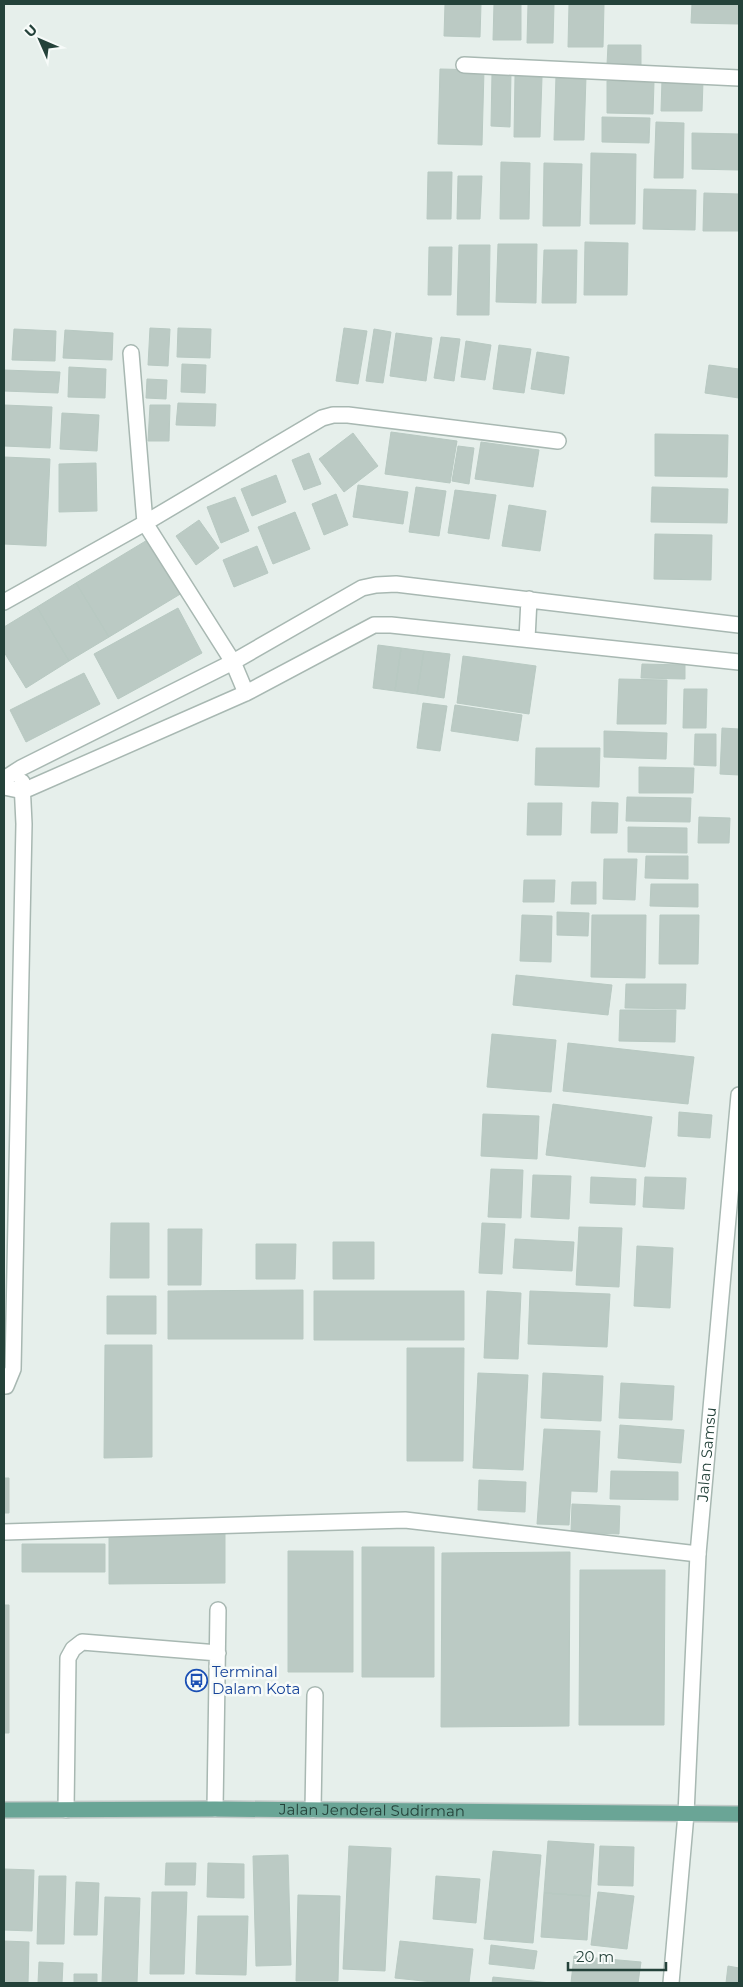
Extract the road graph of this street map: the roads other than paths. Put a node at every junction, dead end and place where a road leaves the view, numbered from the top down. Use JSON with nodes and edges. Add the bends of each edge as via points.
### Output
{"nodes":[{"id":1,"x":464,"y":65,"type":"dead end"},
{"id":2,"x":739,"y":78,"type":"edge"},
{"id":3,"x":131,"y":353,"type":"dead end"},
{"id":4,"x":558,"y":440,"type":"dead end"},
{"id":5,"x":145,"y":523,"type":"junction"},
{"id":6,"x":529,"y":599,"type":"junction"},
{"id":7,"x":4,"y":602,"type":"edge"},
{"id":8,"x":739,"y":625,"type":"edge"},
{"id":9,"x":527,"y":639,"type":"junction"},
{"id":10,"x":233,"y":662,"type":"junction"},
{"id":11,"x":739,"y":662,"type":"edge"},
{"id":12,"x":246,"y":693,"type":"junction"},
{"id":13,"x":21,"y":768,"type":"junction"},
{"id":14,"x":4,"y":778,"type":"edge"},
{"id":15,"x":4,"y":787,"type":"edge"},
{"id":16,"x":23,"y":791,"type":"junction"},
{"id":17,"x":739,"y":1095,"type":"edge"},
{"id":18,"x":4,"y":1386,"type":"edge"},
{"id":19,"x":4,"y":1532,"type":"edge"},
{"id":20,"x":698,"y":1554,"type":"junction"},
{"id":21,"x":218,"y":1610,"type":"dead end"},
{"id":22,"x":218,"y":1653,"type":"junction"},
{"id":23,"x":315,"y":1695,"type":"dead end"},
{"id":24,"x":215,"y":1809,"type":"junction"},
{"id":25,"x":4,"y":1810,"type":"edge"},
{"id":26,"x":66,"y":1810,"type":"junction"},
{"id":27,"x":313,"y":1810,"type":"junction"},
{"id":28,"x":686,"y":1814,"type":"junction"},
{"id":29,"x":739,"y":1814,"type":"edge"},
{"id":30,"x":671,"y":1983,"type":"edge"}],
"edges":[{"from":1,"to":2,"type":"street"},
{"from":3,"to":5,"type":"street"},
{"from":4,"to":5,"type":"street","via":[[333,415],[322,418]]},
{"from":5,"to":7,"type":"street"},
{"from":5,"to":10,"type":"street"},
{"from":6,"to":8,"type":"street"},
{"from":6,"to":9,"type":"street"},
{"from":6,"to":10,"type":"street","via":[[396,584],[376,585],[362,588]]},
{"from":9,"to":11,"type":"street"},
{"from":9,"to":12,"type":"street","via":[[391,624],[374,625]]},
{"from":10,"to":12,"type":"street"},
{"from":10,"to":13,"type":"street"},
{"from":12,"to":16,"type":"street"},
{"from":13,"to":14,"type":"street"},
{"from":13,"to":16,"type":"street"},
{"from":15,"to":16,"type":"street"},
{"from":16,"to":18,"type":"street","via":[[12,1368]]},
{"from":17,"to":20,"type":"street","name":"Jalan Samsu"},
{"from":19,"to":20,"type":"street","via":[[405,1520]]},
{"from":20,"to":28,"type":"street","name":"Jalan Samsu"},
{"from":21,"to":22,"type":"street"},
{"from":22,"to":24,"type":"street"},
{"from":22,"to":26,"type":"street","via":[[82,1642],[73,1649],[68,1658]]},
{"from":23,"to":27,"type":"street"},
{"from":24,"to":26,"type":"main road","name":"Jalan Jenderal Sudirman"},
{"from":24,"to":27,"type":"main road","name":"Jalan Jenderal Sudirman"},
{"from":25,"to":26,"type":"main road","name":"Jalan Jenderal Sudirman"},
{"from":27,"to":28,"type":"main road","name":"Jalan Jenderal Sudirman"},
{"from":28,"to":29,"type":"main road","name":"Jalan Jenderal Sudirman"},
{"from":28,"to":30,"type":"street","name":"Jalan Samsu"}]}
